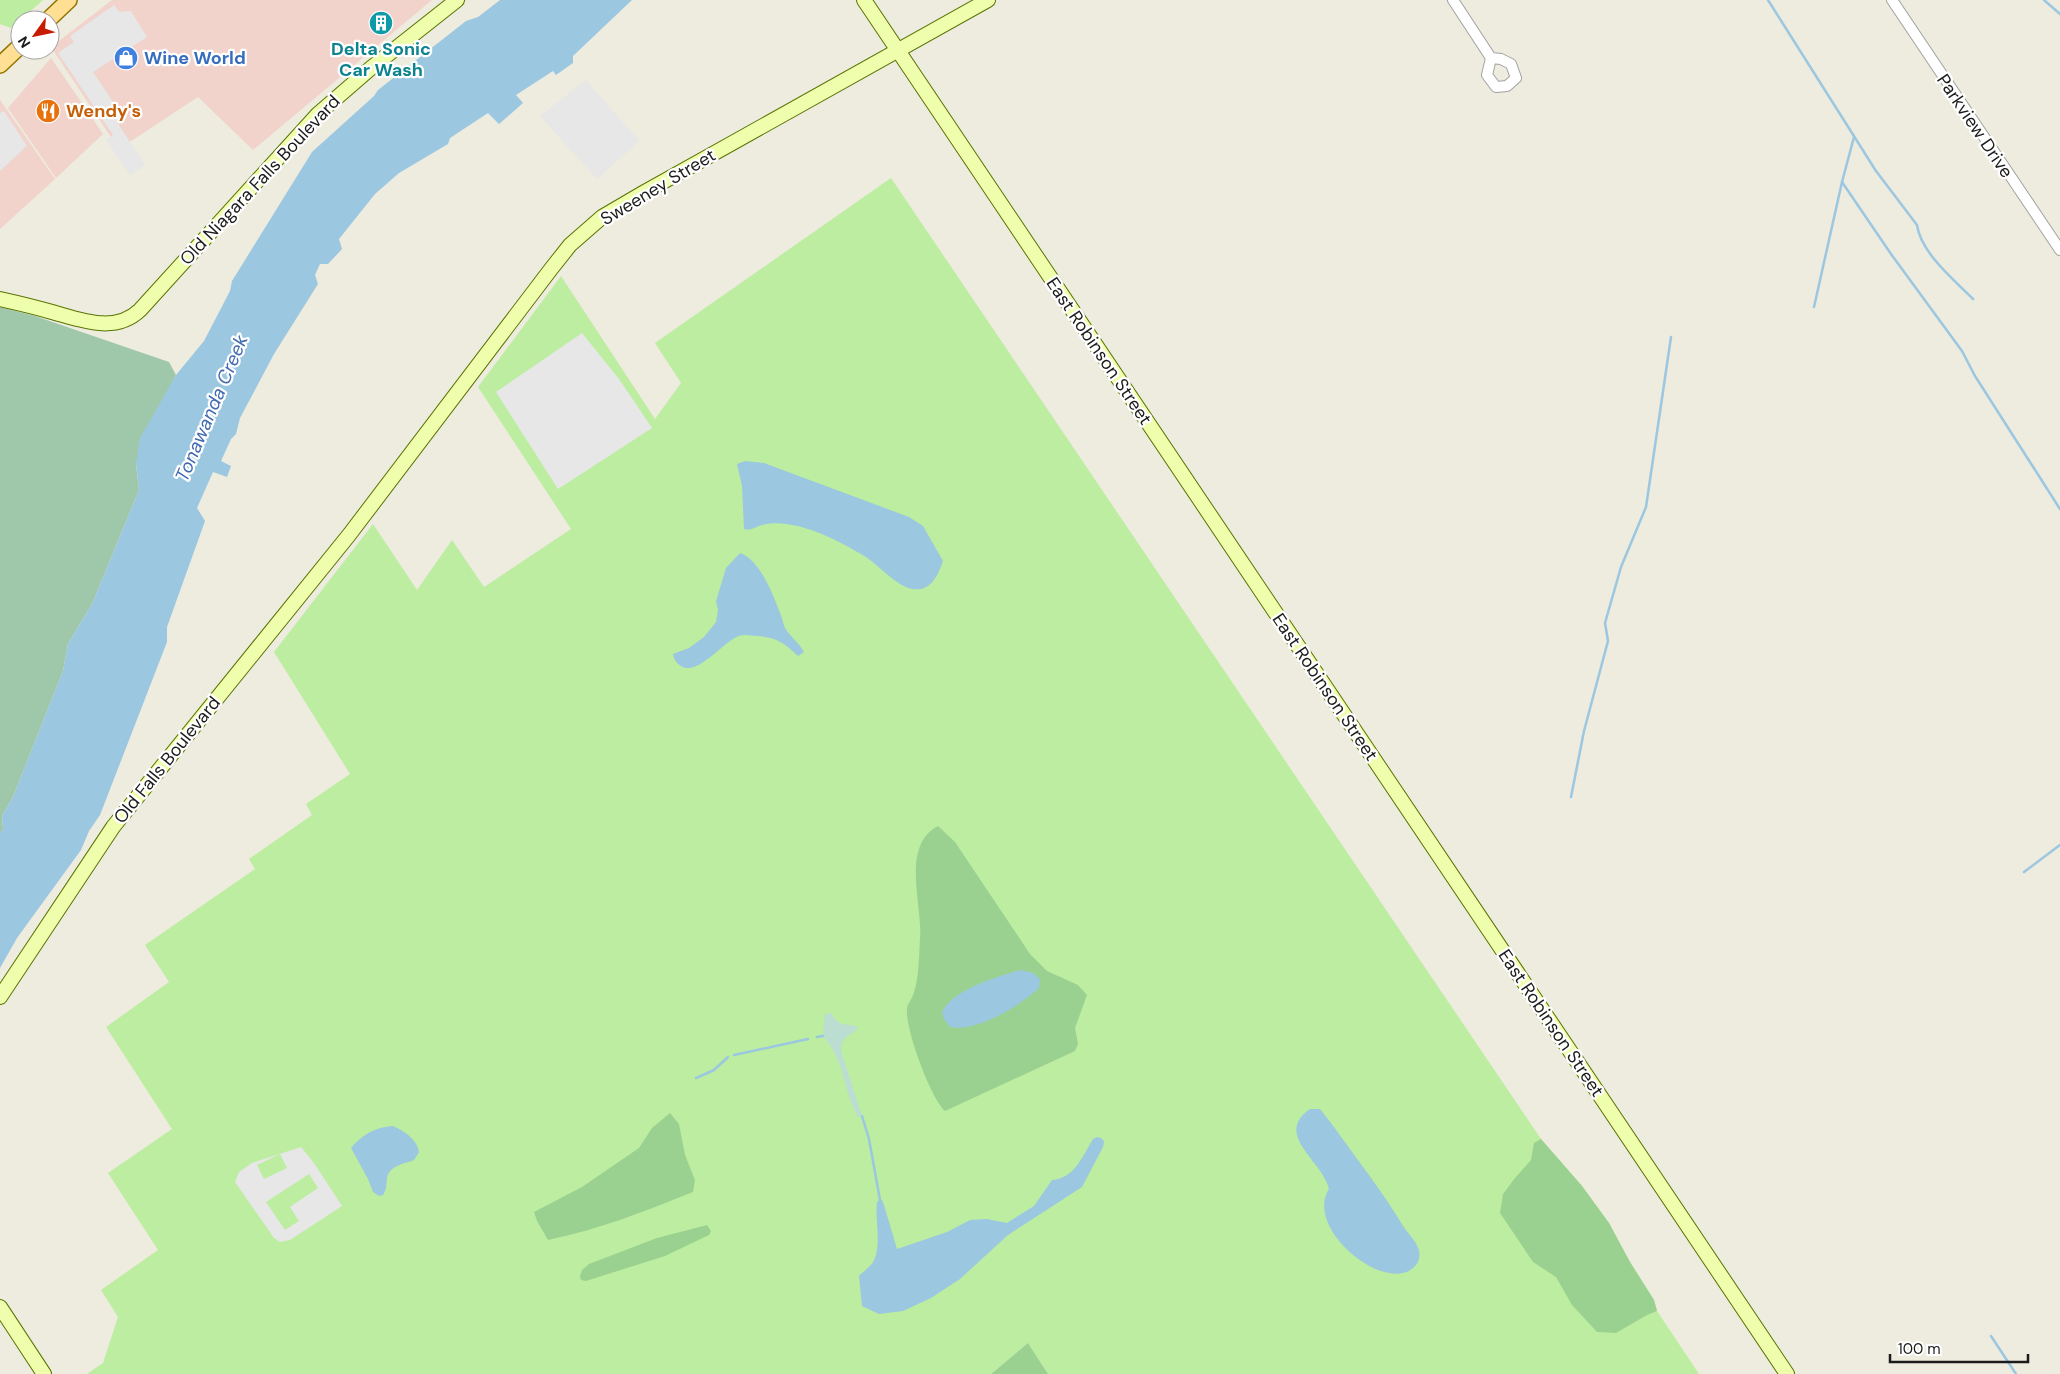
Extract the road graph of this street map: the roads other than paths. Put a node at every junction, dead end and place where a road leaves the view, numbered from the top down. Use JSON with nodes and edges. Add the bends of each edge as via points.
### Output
{"nodes":[{"id":1,"x":69,"y":0,"type":"edge"},
{"id":2,"x":457,"y":0,"type":"edge"},
{"id":3,"x":864,"y":0,"type":"edge"},
{"id":4,"x":988,"y":0,"type":"edge"},
{"id":5,"x":1453,"y":0,"type":"edge"},
{"id":6,"x":1892,"y":0,"type":"edge"},
{"id":7,"x":58,"y":10,"type":"edge"},
{"id":8,"x":897,"y":52,"type":"junction"},
{"id":9,"x":10,"y":56,"type":"edge"},
{"id":10,"x":1491,"y":58,"type":"dead end"},
{"id":11,"x":0,"y":65,"type":"edge"},
{"id":12,"x":2060,"y":250,"type":"edge"},
{"id":13,"x":0,"y":299,"type":"edge"},
{"id":14,"x":349,"y":535,"type":"joint"},
{"id":15,"x":0,"y":996,"type":"edge"},
{"id":16,"x":0,"y":1307,"type":"edge"},
{"id":17,"x":44,"y":1374,"type":"edge"},
{"id":18,"x":1787,"y":1374,"type":"edge"}],
"edges":[{"from":1,"to":7,"type":"main road"},
{"from":2,"to":13,"type":"street","name":"Old Niagara Falls Boulevard","via":[[370,68],[318,114],[140,310],[126,320],[103,324],[88,322]]},
{"from":3,"to":8,"type":"street","name":"East Robinson Street"},
{"from":4,"to":8,"type":"street","name":"Sweeney Street"},
{"from":5,"to":10,"type":"street"},
{"from":6,"to":12,"type":"street","name":"Parkview Drive"},
{"from":8,"to":14,"type":"street","name":"Sweeney Street","via":[[602,217],[570,246],[547,274]]},
{"from":8,"to":18,"type":"street","name":"East Robinson Street"},
{"from":9,"to":11,"type":"main road"},
{"from":14,"to":15,"type":"street","name":"Old Falls Boulevard","via":[[113,827]]},
{"from":16,"to":17,"type":"street"}]}
